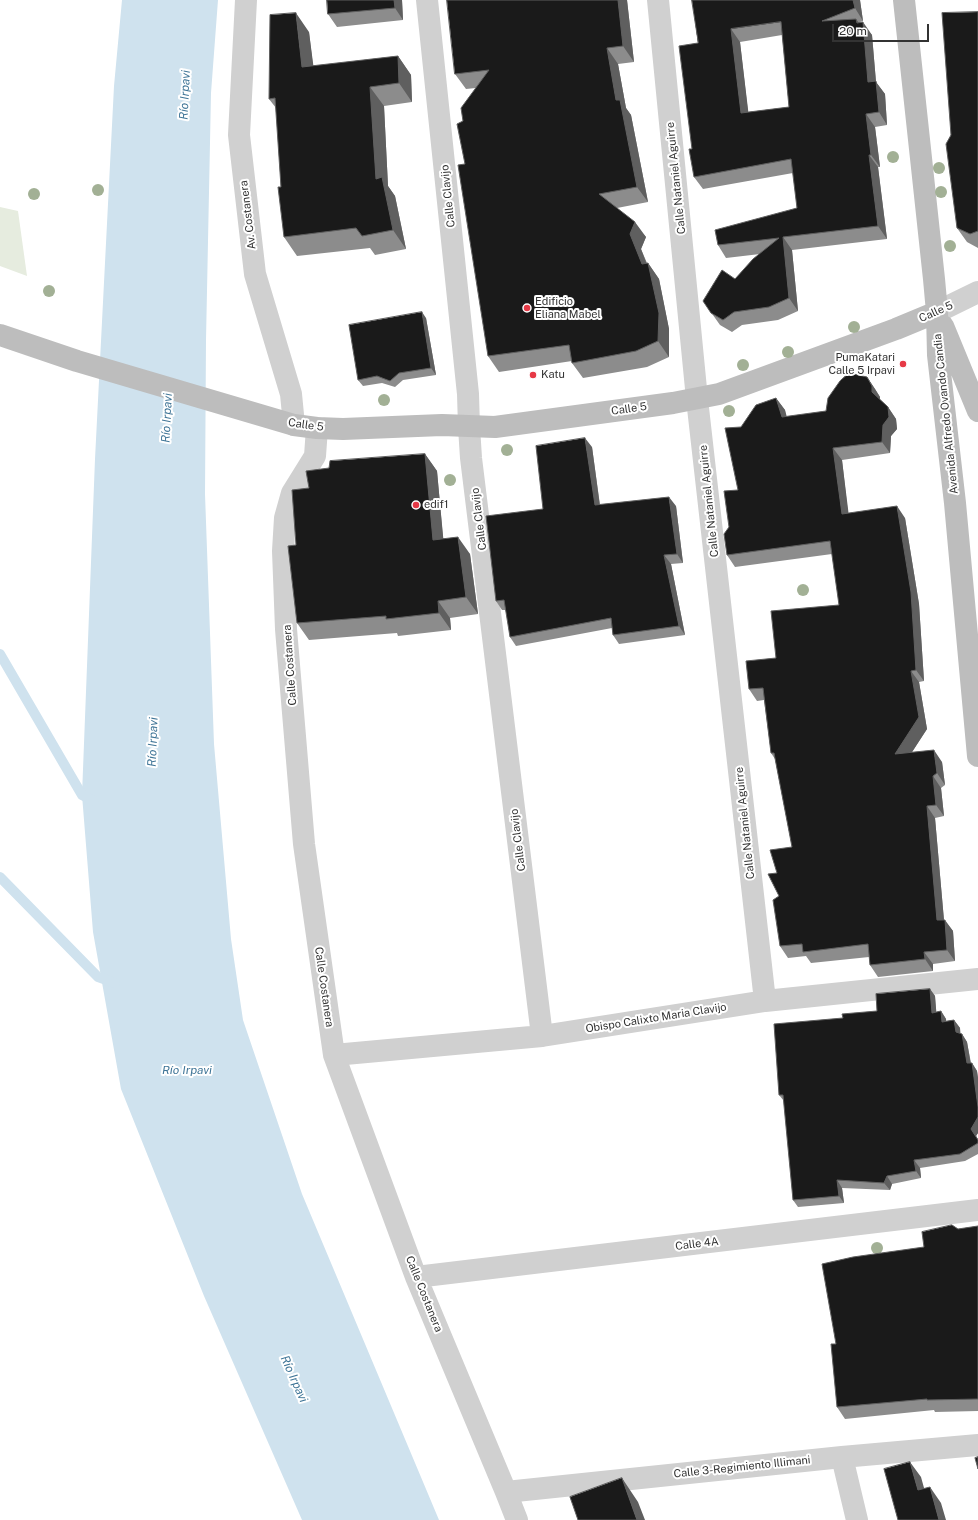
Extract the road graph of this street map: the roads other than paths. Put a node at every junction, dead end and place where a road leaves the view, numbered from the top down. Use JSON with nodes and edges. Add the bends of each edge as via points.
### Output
{"nodes":[{"id":1,"x":246,"y":0,"type":"edge"},
{"id":2,"x":428,"y":0,"type":"edge"},
{"id":3,"x":658,"y":0,"type":"edge"},
{"id":4,"x":904,"y":0,"type":"edge"},
{"id":5,"x":978,"y":292,"type":"edge"},
{"id":6,"x":937,"y":312,"type":"junction"},
{"id":7,"x":0,"y":335,"type":"edge"},
{"id":8,"x":697,"y":399,"type":"junction"},
{"id":9,"x":978,"y":411,"type":"edge"},
{"id":10,"x":294,"y":425,"type":"junction"},
{"id":11,"x":469,"y":427,"type":"junction"},
{"id":12,"x":317,"y":428,"type":"junction"},
{"id":13,"x":978,"y":756,"type":"edge"},
{"id":14,"x":978,"y":979,"type":"edge"},
{"id":15,"x":765,"y":1001,"type":"junction"},
{"id":16,"x":542,"y":1036,"type":"junction"},
{"id":17,"x":334,"y":1055,"type":"junction"},
{"id":18,"x":978,"y":1210,"type":"edge"},
{"id":19,"x":416,"y":1278,"type":"junction"},
{"id":20,"x":978,"y":1445,"type":"edge"},
{"id":21,"x":842,"y":1456,"type":"junction"},
{"id":22,"x":506,"y":1492,"type":"junction"},
{"id":23,"x":517,"y":1520,"type":"edge"},
{"id":24,"x":858,"y":1520,"type":"edge"}],
"edges":[{"from":1,"to":10,"type":"street","name":"Av. Costanera","via":[[239,135],[255,274],[291,394]]},
{"from":2,"to":11,"type":"street","name":"Calle Clavijo","via":[[468,394]]},
{"from":3,"to":8,"type":"street","name":"Calle Nataniel Aguirre"},
{"from":4,"to":6,"type":"main road","name":"Avenida Alfredo Ovando Candia"},
{"from":5,"to":6,"type":"street","name":"Calle 5"},
{"from":6,"to":8,"type":"main road","name":"Calle 5","via":[[719,394]]},
{"from":6,"to":9,"type":"main road"},
{"from":6,"to":13,"type":"main road","name":"Avenida Alfredo Ovando Candia","via":[[938,355],[955,502]]},
{"from":7,"to":10,"type":"main road","name":"Calle 5","via":[[77,361]]},
{"from":8,"to":11,"type":"main road","name":"Calle 5","via":[[495,427]]},
{"from":8,"to":15,"type":"street","name":"Calle Nataniel Aguirre"},
{"from":10,"to":12,"type":"main road","name":"Calle 5"},
{"from":11,"to":12,"type":"main road","name":"Calle 5","via":[[442,425]]},
{"from":11,"to":16,"type":"street","name":"Calle Clavijo"},
{"from":12,"to":17,"type":"street","name":"Calle Costanera","via":[[315,456],[292,493],[285,518],[283,551],[286,630],[304,844]]},
{"from":14,"to":15,"type":"street","name":"Obispo Calixto Maria Clavijo"},
{"from":15,"to":16,"type":"street","name":"Obispo Calixto Maria Clavijo"},
{"from":16,"to":17,"type":"street","name":"Obispo Calixto Maria Clavijo"},
{"from":17,"to":19,"type":"street","name":"Calle Costanera"},
{"from":18,"to":19,"type":"street","name":"Calle 4A"},
{"from":19,"to":22,"type":"street","name":"Calle Costanera"},
{"from":20,"to":21,"type":"street","name":"Calle 3-Regimiento Illimani"},
{"from":21,"to":22,"type":"street","name":"Calle 3-Regimiento Illimani"},
{"from":21,"to":24,"type":"street"},
{"from":22,"to":23,"type":"street","name":"Calle Costanera"}]}
